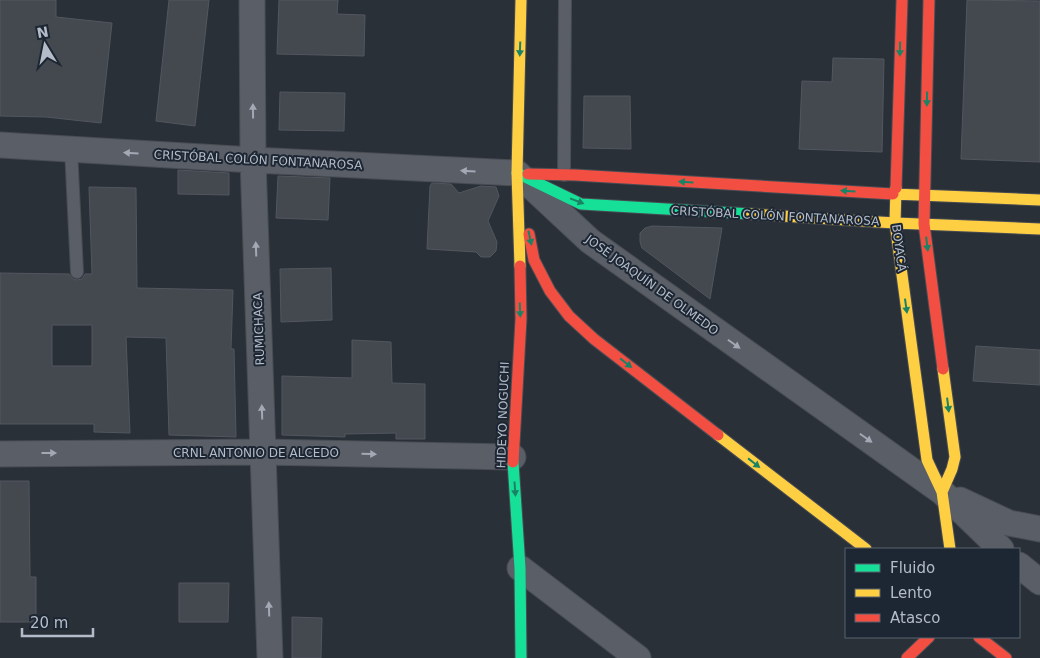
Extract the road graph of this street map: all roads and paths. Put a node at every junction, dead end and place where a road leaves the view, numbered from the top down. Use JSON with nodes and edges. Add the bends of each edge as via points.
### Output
{"nodes":[{"id":1,"x":252,"y":0,"type":"edge"},
{"id":2,"x":521,"y":0,"type":"edge"},
{"id":3,"x":566,"y":0,"type":"edge"},
{"id":4,"x":902,"y":0,"type":"edge"},
{"id":5,"x":929,"y":0,"type":"edge"},
{"id":6,"x":0,"y":145,"type":"edge"},
{"id":7,"x":71,"y":149,"type":"junction"},
{"id":8,"x":253,"y":160,"type":"junction"},
{"id":9,"x":517,"y":173,"type":"junction"},
{"id":10,"x":564,"y":175,"type":"junction"},
{"id":11,"x":925,"y":195,"type":"junction"},
{"id":12,"x":1040,"y":200,"type":"edge"},
{"id":13,"x":906,"y":213,"type":"junction"},
{"id":14,"x":924,"y":224,"type":"junction"},
{"id":15,"x":1040,"y":229,"type":"edge"},
{"id":16,"x":77,"y":272,"type":"dead end"},
{"id":17,"x":264,"y":452,"type":"junction"},
{"id":18,"x":0,"y":454,"type":"edge"},
{"id":19,"x":513,"y":457,"type":"junction"},
{"id":20,"x":942,"y":492,"type":"junction"},
{"id":21,"x":1040,"y":529,"type":"edge"},
{"id":22,"x":865,"y":548,"type":"edge"},
{"id":23,"x":950,"y":548,"type":"edge"},
{"id":24,"x":1000,"y":548,"type":"edge"},
{"id":25,"x":1020,"y":566,"type":"edge"},
{"id":26,"x":520,"y":568,"type":"junction"},
{"id":27,"x":1040,"y":582,"type":"edge"},
{"id":28,"x":928,"y":638,"type":"edge"},
{"id":29,"x":980,"y":638,"type":"edge"},
{"id":30,"x":270,"y":658,"type":"edge"},
{"id":31,"x":521,"y":658,"type":"edge"},
{"id":32,"x":638,"y":658,"type":"edge"},
{"id":33,"x":907,"y":658,"type":"edge"},
{"id":34,"x":1006,"y":658,"type":"edge"}],
"edges":[{"from":8,"to":1,"type":"street","name":"RUMICHACA","one_way":true},
{"from":2,"to":9,"type":"street","one_way":true},
{"from":3,"to":10,"type":"lane"},
{"from":4,"to":13,"type":"street","name":"BOYACÁ","one_way":true},
{"from":5,"to":11,"type":"street","one_way":true},
{"from":6,"to":7,"type":"street","name":"CRISTÓBAL COLÓN FONTANAROSA"},
{"from":8,"to":7,"type":"street","name":"CRISTÓBAL COLÓN FONTANAROSA","one_way":true},
{"from":7,"to":16,"type":"lane"},
{"from":9,"to":8,"type":"street","name":"CRISTÓBAL COLÓN FONTANAROSA","one_way":true},
{"from":17,"to":8,"type":"street","name":"RUMICHACA","one_way":true},
{"from":9,"to":10,"type":"street","name":"CRISTÓBAL COLÓN FONTANAROSA"},
{"from":9,"to":13,"type":"street","name":"CRISTÓBAL COLÓN FONTANAROSA","one_way":true,"via":[[582,204]]},
{"from":9,"to":19,"type":"street","name":"HIDEYO NOGUCHI","one_way":true,"via":[[521,319]]},
{"from":9,"to":20,"type":"street","name":"JOSÉ JOAQUÍN DE OLMEDO","one_way":true,"via":[[590,241]]},
{"from":9,"to":22,"type":"street","one_way":true,"via":[[534,260],[550,291],[570,316],[594,339]]},
{"from":13,"to":10,"type":"street","name":"CRISTÓBAL COLÓN FONTANAROSA","one_way":true},
{"from":11,"to":12,"type":"street","name":"CRISTÓBAL COLÓN FONTANAROSA"},
{"from":11,"to":13,"type":"street","name":"CRISTÓBAL COLÓN FONTANAROSA"},
{"from":11,"to":14,"type":"street"},
{"from":13,"to":14,"type":"street","name":"CRISTÓBAL COLÓN FONTANAROSA"},
{"from":13,"to":20,"type":"lane","name":"BOYACÁ"},
{"from":13,"to":20,"type":"street","name":"BOYACÁ","one_way":true,"via":[[928,460]]},
{"from":14,"to":15,"type":"street","name":"CRISTÓBAL COLÓN FONTANAROSA"},
{"from":14,"to":20,"type":"street","one_way":true,"via":[[955,458]]},
{"from":18,"to":17,"type":"street","name":"CRNL ANTONIO DE ALCEDO","one_way":true},
{"from":17,"to":19,"type":"street","name":"CRNL ANTONIO DE ALCEDO","one_way":true},
{"from":30,"to":17,"type":"street","name":"RUMICHACA","one_way":true},
{"from":19,"to":26,"type":"street","name":"HIDEYO NOGUCHI","one_way":true},
{"from":20,"to":21,"type":"street","via":[[1009,523]]},
{"from":20,"to":23,"type":"street","name":"BOYACÁ"},
{"from":20,"to":24,"type":"street","name":"JOSÉ JOAQUÍN DE OLMEDO"},
{"from":25,"to":27,"type":"street"},
{"from":26,"to":31,"type":"street","name":"HIDEYO NOGUCHI"},
{"from":26,"to":32,"type":"street"},
{"from":28,"to":33,"type":"street"},
{"from":29,"to":34,"type":"street"}]}
